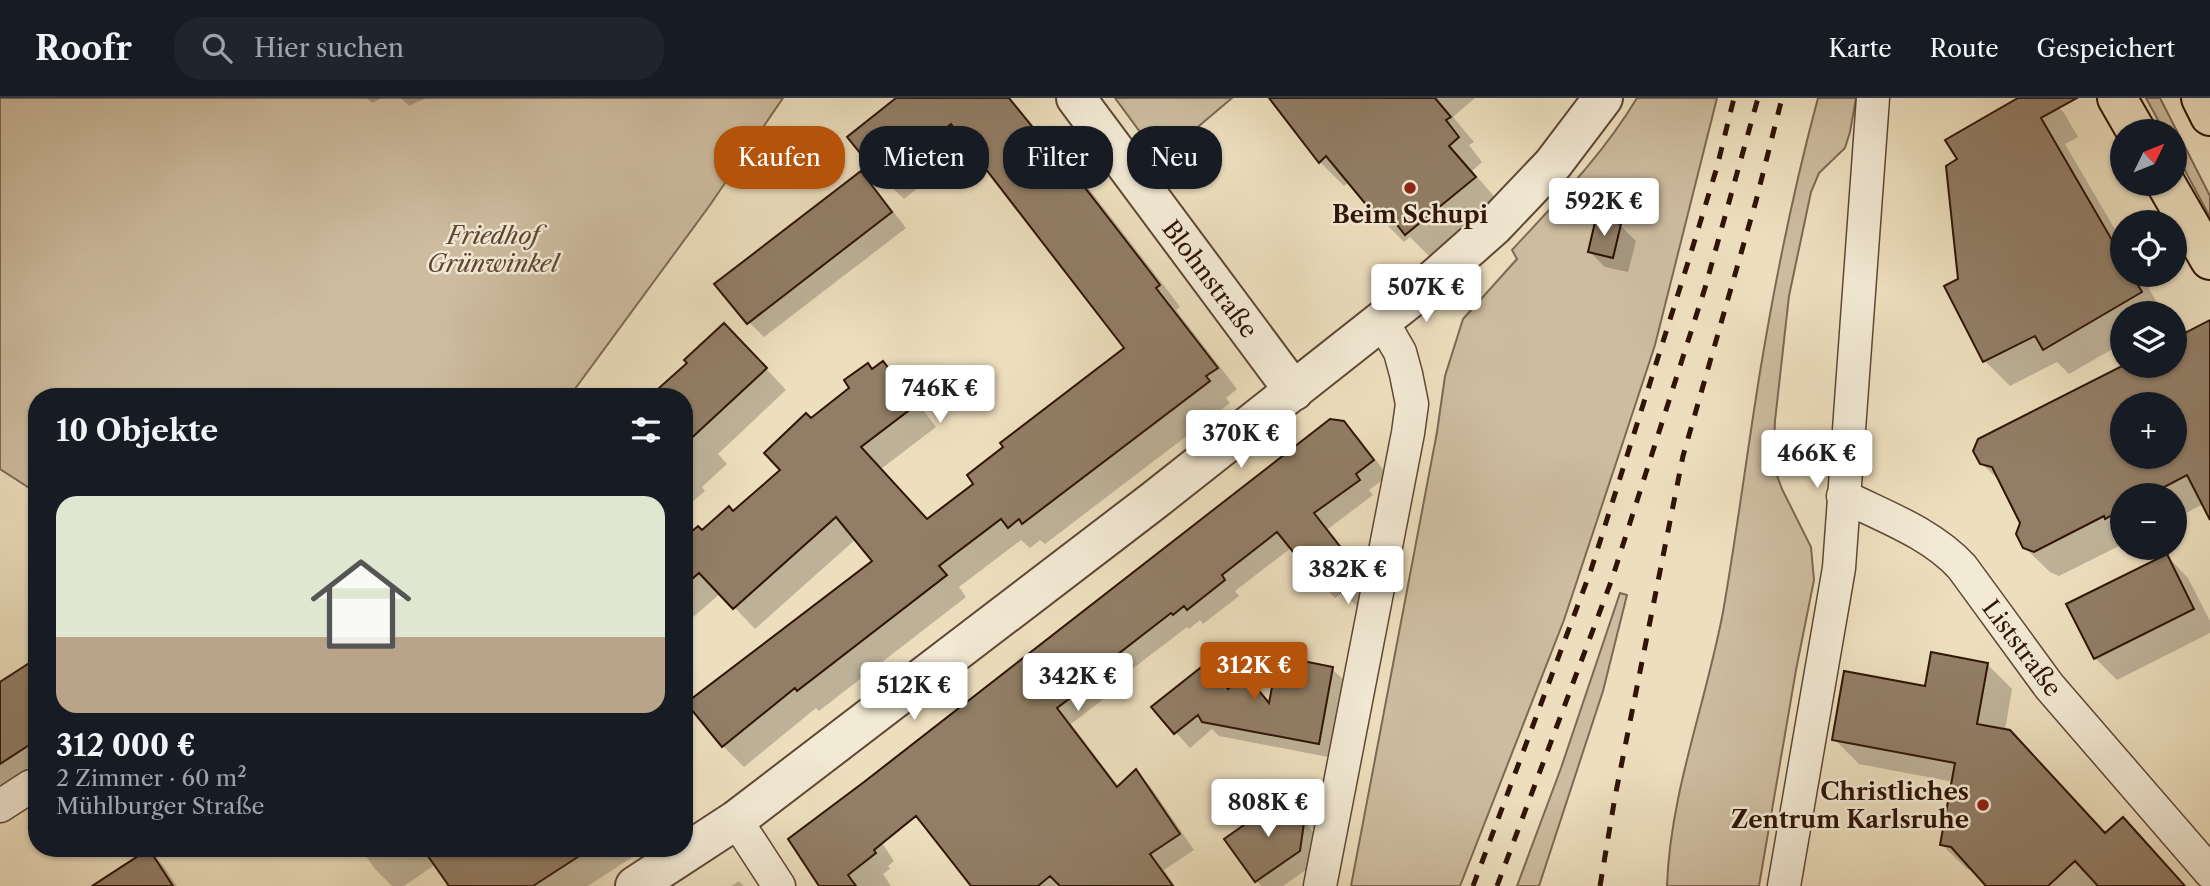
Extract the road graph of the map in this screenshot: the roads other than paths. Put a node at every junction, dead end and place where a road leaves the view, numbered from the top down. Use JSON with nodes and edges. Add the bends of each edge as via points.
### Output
{"nodes":[{"id":1,"x":1076,"y":98,"type":"edge"},
{"id":2,"x":1603,"y":98,"type":"edge"},
{"id":3,"x":1873,"y":98,"type":"edge"},
{"id":4,"x":2117,"y":98,"type":"edge"},
{"id":5,"x":2201,"y":98,"type":"edge"},
{"id":6,"x":2210,"y":116,"type":"edge"},
{"id":7,"x":2129,"y":119,"type":"edge"},
{"id":8,"x":2173,"y":196,"type":"edge"},
{"id":9,"x":2210,"y":260,"type":"edge"},
{"id":10,"x":1382,"y":321,"type":"junction"},
{"id":11,"x":1294,"y":391,"type":"junction"},
{"id":12,"x":1843,"y":496,"type":"junction"},
{"id":13,"x":28,"y":788,"type":"edge"},
{"id":14,"x":0,"y":806,"type":"edge"},
{"id":15,"x":736,"y":820,"type":"junction"},
{"id":16,"x":2177,"y":833,"type":"junction"},
{"id":17,"x":693,"y":848,"type":"edge"},
{"id":18,"x":2210,"y":855,"type":"edge"},
{"id":19,"x":679,"y":857,"type":"edge"},
{"id":20,"x":2210,"y":872,"type":"edge"},
{"id":21,"x":1315,"y":881,"type":"edge"},
{"id":22,"x":635,"y":886,"type":"edge"},
{"id":23,"x":779,"y":886,"type":"edge"},
{"id":24,"x":1784,"y":886,"type":"edge"}],
"edges":[{"from":1,"to":11,"type":"street","name":"Blohnstraße"},
{"from":2,"to":10,"type":"street","via":[[1553,164],[1494,226]]},
{"from":3,"to":12,"type":"street"},
{"from":4,"to":7,"type":"highway"},
{"from":5,"to":6,"type":"highway"},
{"from":8,"to":9,"type":"highway"},
{"from":10,"to":11,"type":"street"},
{"from":10,"to":21,"type":"street","via":[[1400,352],[1412,404]]},
{"from":11,"to":15,"type":"street"},
{"from":12,"to":16,"type":"street","name":"Liststraße","via":[[1948,551],[2049,686]]},
{"from":12,"to":24,"type":"street","via":[[1839,568]]},
{"from":13,"to":14,"type":"street"},
{"from":15,"to":17,"type":"street"},
{"from":15,"to":23,"type":"street"},
{"from":16,"to":18,"type":"street","name":"Liststraße"},
{"from":16,"to":20,"type":"street","name":"Liststraße"},
{"from":19,"to":22,"type":"street"}]}
